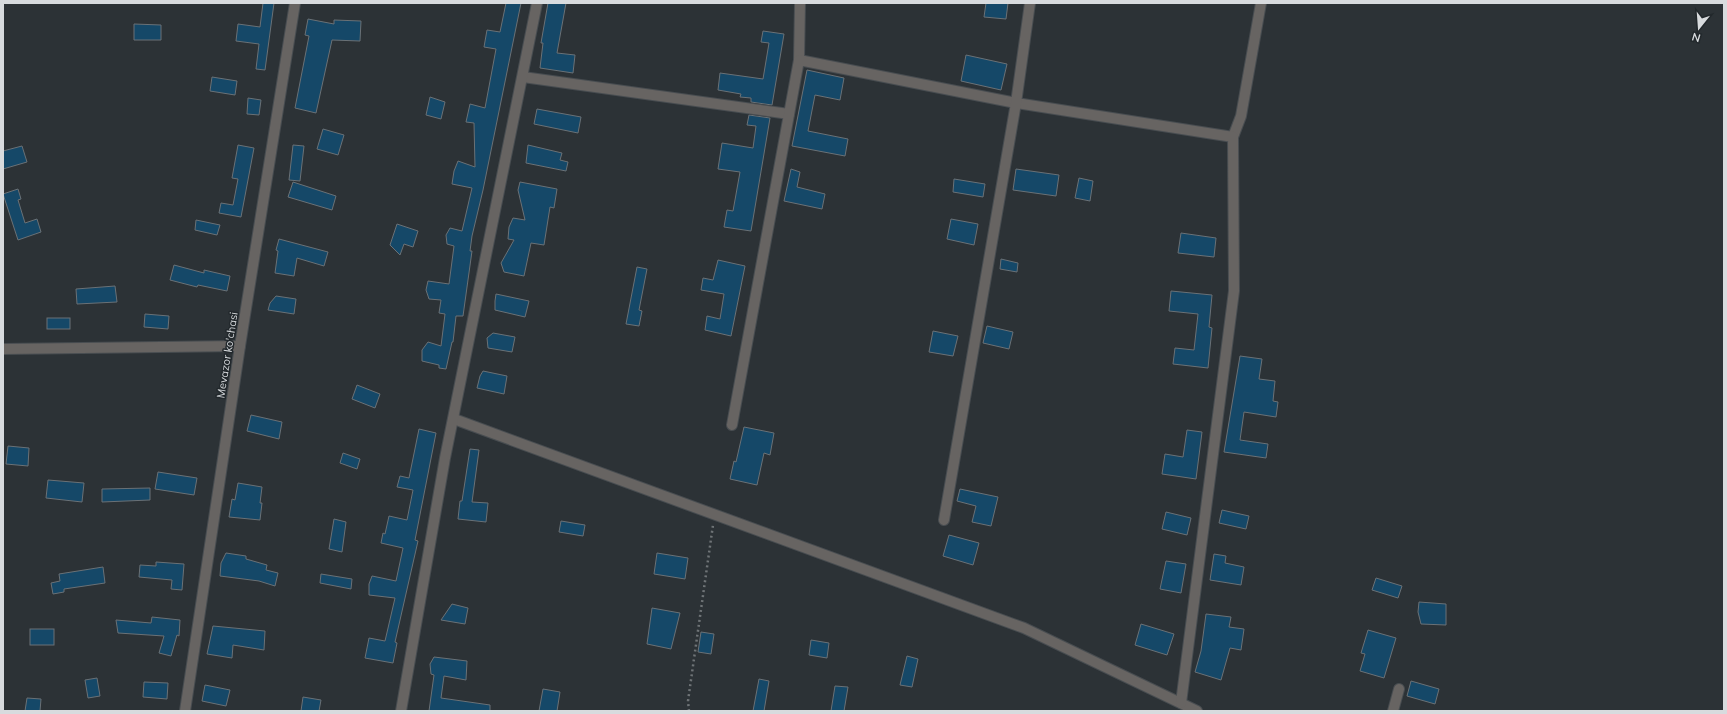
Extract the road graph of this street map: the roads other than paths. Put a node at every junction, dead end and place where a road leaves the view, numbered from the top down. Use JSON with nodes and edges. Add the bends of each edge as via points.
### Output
{"nodes":[{"id":1,"x":295,"y":3,"type":"edge"},
{"id":2,"x":537,"y":3,"type":"edge"},
{"id":3,"x":800,"y":3,"type":"edge"},
{"id":4,"x":1030,"y":3,"type":"edge"},
{"id":5,"x":1261,"y":3,"type":"edge"},
{"id":6,"x":799,"y":60,"type":"junction"},
{"id":7,"x":523,"y":77,"type":"junction"},
{"id":8,"x":1016,"y":103,"type":"junction"},
{"id":9,"x":789,"y":114,"type":"junction"},
{"id":10,"x":1233,"y":137,"type":"junction"},
{"id":11,"x":240,"y":346,"type":"junction"},
{"id":12,"x":3,"y":349,"type":"edge"},
{"id":13,"x":454,"y":420,"type":"junction"},
{"id":14,"x":732,"y":425,"type":"dead end"},
{"id":15,"x":944,"y":520,"type":"dead end"},
{"id":16,"x":1399,"y":689,"type":"dead end"},
{"id":17,"x":1181,"y":703,"type":"junction"},
{"id":18,"x":185,"y":711,"type":"edge"},
{"id":19,"x":401,"y":711,"type":"edge"},
{"id":20,"x":1198,"y":711,"type":"edge"},
{"id":21,"x":1393,"y":711,"type":"edge"}],
"edges":[{"from":1,"to":11,"type":"street","name":"Mevazor ko'chasi"},
{"from":2,"to":7,"type":"street"},
{"from":3,"to":6,"type":"street"},
{"from":4,"to":8,"type":"street"},
{"from":5,"to":10,"type":"street","via":[[1241,116]]},
{"from":6,"to":8,"type":"street"},
{"from":6,"to":9,"type":"street"},
{"from":7,"to":9,"type":"street"},
{"from":7,"to":13,"type":"street"},
{"from":8,"to":10,"type":"street"},
{"from":8,"to":15,"type":"street"},
{"from":9,"to":14,"type":"street"},
{"from":10,"to":17,"type":"street","via":[[1234,292]]},
{"from":11,"to":12,"type":"street"},
{"from":11,"to":18,"type":"street","name":"Mevazor ko'chasi"},
{"from":13,"to":17,"type":"street","via":[[1024,628]]},
{"from":13,"to":19,"type":"street","via":[[445,458]]},
{"from":16,"to":21,"type":"street"},
{"from":17,"to":20,"type":"street"}]}
